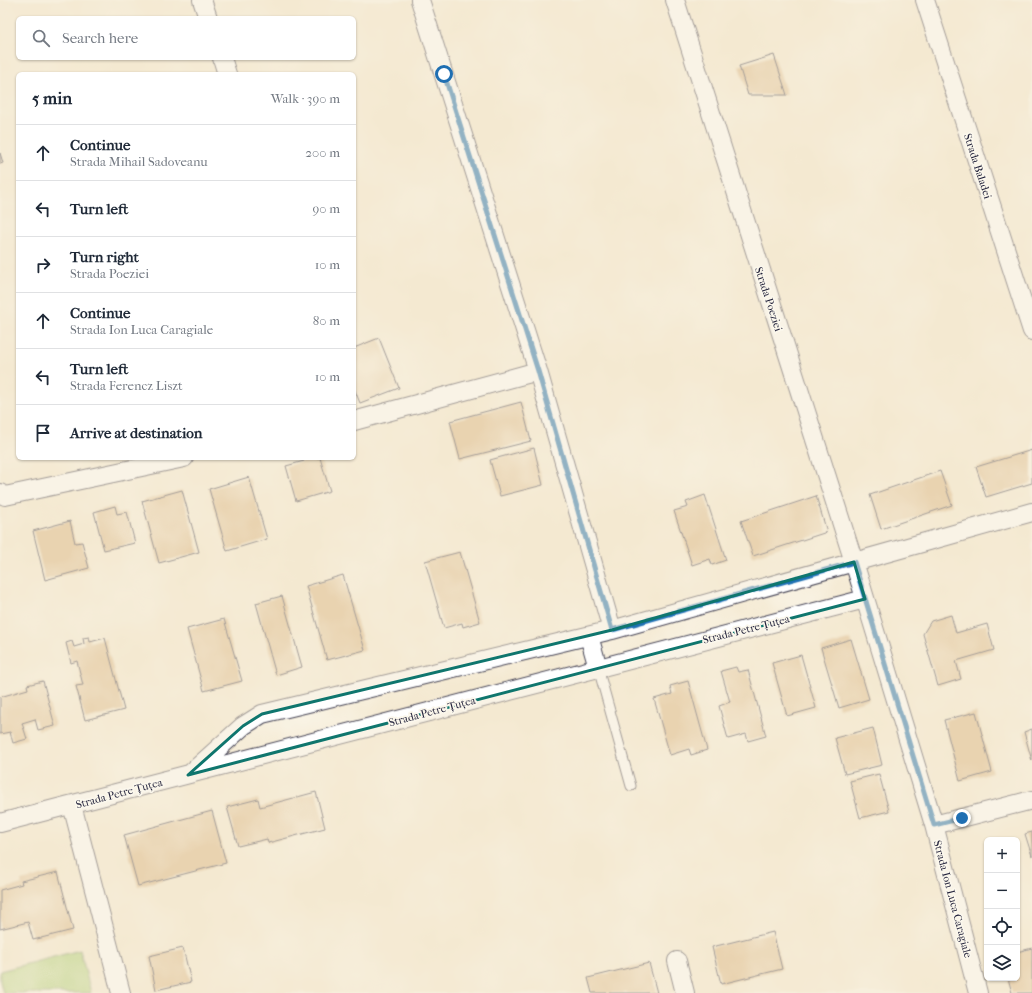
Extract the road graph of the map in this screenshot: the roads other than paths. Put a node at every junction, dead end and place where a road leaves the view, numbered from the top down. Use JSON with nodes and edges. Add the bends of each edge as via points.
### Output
{"nodes":[{"id":1,"x":202,"y":0,"type":"edge"},
{"id":2,"x":420,"y":0,"type":"edge"},
{"id":3,"x":675,"y":0,"type":"edge"},
{"id":4,"x":925,"y":0,"type":"edge"},
{"id":5,"x":207,"y":16,"type":"edge"},
{"id":6,"x":223,"y":60,"type":"edge"},
{"id":7,"x":226,"y":72,"type":"edge"},
{"id":8,"x":1032,"y":331,"type":"edge"},
{"id":9,"x":538,"y":371,"type":"junction"},
{"id":10,"x":356,"y":420,"type":"edge"},
{"id":11,"x":174,"y":460,"type":"edge"},
{"id":12,"x":3,"y":494,"type":"edge"},
{"id":13,"x":1032,"y":512,"type":"edge"},
{"id":14,"x":854,"y":562,"type":"junction"},
{"id":15,"x":865,"y":599,"type":"junction"},
{"id":16,"x":612,"y":630,"type":"junction"},
{"id":17,"x":589,"y":636,"type":"junction"},
{"id":18,"x":598,"y":668,"type":"junction"},
{"id":19,"x":188,"y":775,"type":"junction"},
{"id":20,"x":632,"y":786,"type":"dead end"},
{"id":21,"x":1032,"y":800,"type":"edge"},
{"id":22,"x":72,"y":805,"type":"junction"},
{"id":23,"x":0,"y":823,"type":"edge"},
{"id":24,"x":934,"y":825,"type":"junction"},
{"id":25,"x":677,"y":961,"type":"dead end"},
{"id":26,"x":121,"y":993,"type":"edge"},
{"id":27,"x":685,"y":993,"type":"edge"},
{"id":28,"x":978,"y":993,"type":"edge"}],
"edges":[{"from":1,"to":5,"type":"street"},
{"from":2,"to":9,"type":"street"},
{"from":3,"to":14,"type":"street","name":"Strada Poeziei"},
{"from":4,"to":8,"type":"street","name":"Strada Baladei"},
{"from":6,"to":7,"type":"street"},
{"from":9,"to":10,"type":"street"},
{"from":9,"to":16,"type":"street"},
{"from":11,"to":12,"type":"street"},
{"from":13,"to":14,"type":"street"},
{"from":14,"to":15,"type":"street","name":"Strada Poeziei"},
{"from":14,"to":16,"type":"street"},
{"from":15,"to":18,"type":"street","name":"Strada Petre Țuțea"},
{"from":15,"to":24,"type":"street","name":"Strada Ion Luca Caragiale"},
{"from":16,"to":17,"type":"street"},
{"from":17,"to":18,"type":"street"},
{"from":17,"to":19,"type":"street","via":[[262,714],[243,726]]},
{"from":18,"to":19,"type":"street","name":"Strada Petre Țuțea"},
{"from":18,"to":20,"type":"lane"},
{"from":19,"to":22,"type":"street","name":"Strada Petre Țuțea"},
{"from":21,"to":24,"type":"street"},
{"from":22,"to":23,"type":"street","name":"Strada Petre Țuțea"},
{"from":22,"to":26,"type":"street"},
{"from":24,"to":28,"type":"street","name":"Strada Ion Luca Caragiale"},
{"from":25,"to":27,"type":"street"}]}
